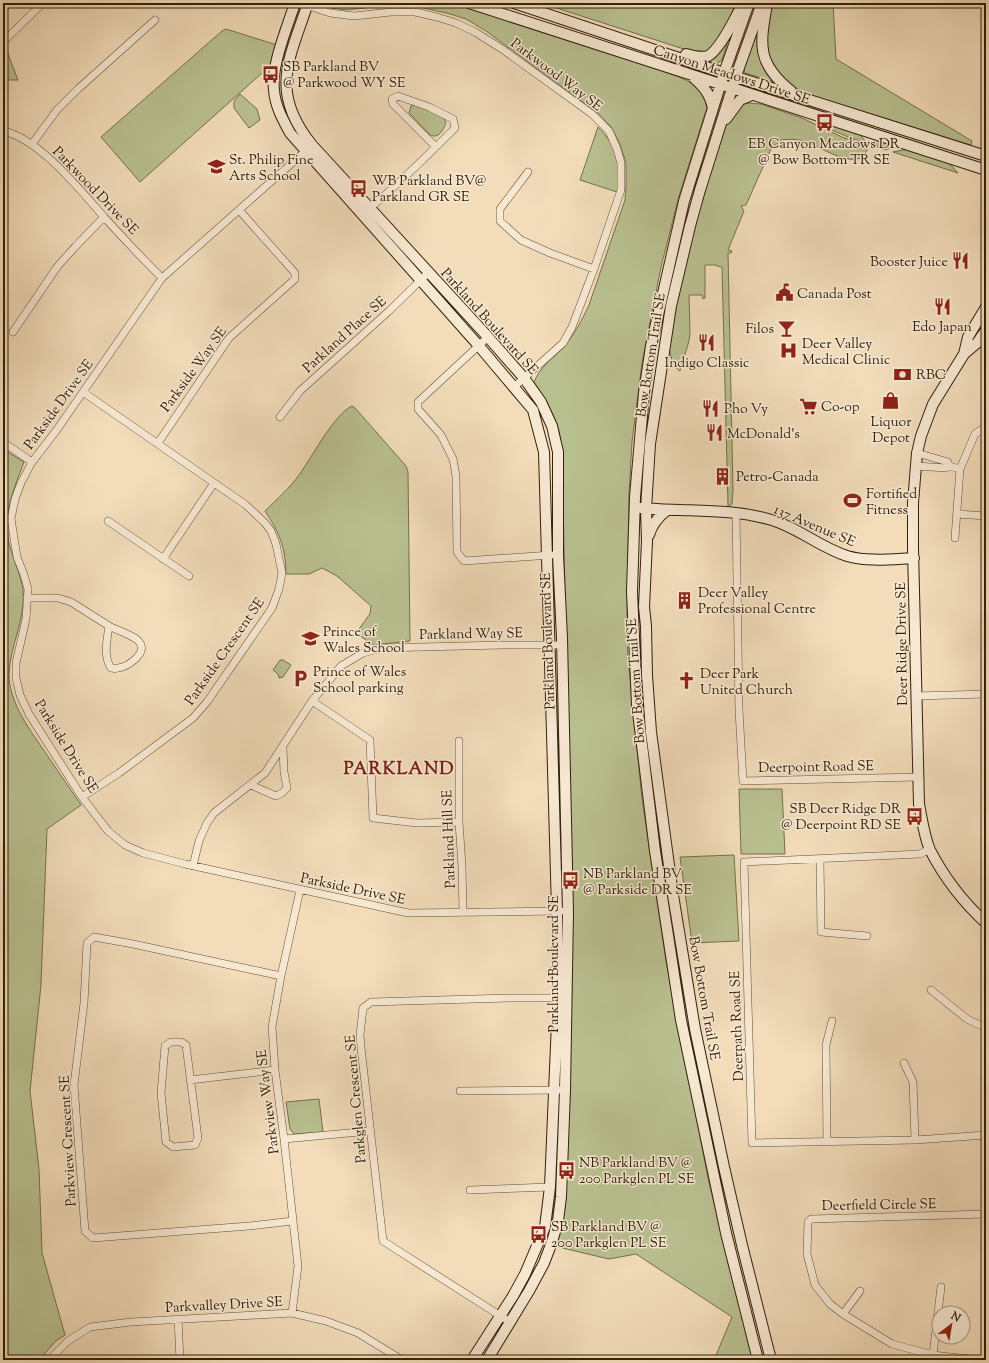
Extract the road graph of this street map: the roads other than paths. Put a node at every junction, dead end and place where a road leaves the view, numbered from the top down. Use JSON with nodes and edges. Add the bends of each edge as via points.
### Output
{"nodes":[{"id":1,"x":42,"y":3,"type":"edge"},
{"id":2,"x":295,"y":3,"type":"edge"},
{"id":3,"x":469,"y":3,"type":"edge"},
{"id":4,"x":514,"y":3,"type":"edge"},
{"id":5,"x":743,"y":3,"type":"edge"},
{"id":6,"x":749,"y":3,"type":"edge"},
{"id":7,"x":762,"y":3,"type":"edge"},
{"id":8,"x":767,"y":3,"type":"edge"},
{"id":9,"x":305,"y":4,"type":"edge"},
{"id":10,"x":155,"y":20,"type":"dead end"},
{"id":11,"x":3,"y":40,"type":"edge"},
{"id":12,"x":656,"y":49,"type":"junction"},
{"id":13,"x":724,"y":73,"type":"junction"},
{"id":14,"x":692,"y":76,"type":"junction"},
{"id":15,"x":736,"y":76,"type":"junction"},
{"id":16,"x":720,"y":84,"type":"junction"},
{"id":17,"x":732,"y":88,"type":"junction"},
{"id":18,"x":752,"y":95,"type":"junction"},
{"id":19,"x":798,"y":96,"type":"junction"},
{"id":20,"x":713,"y":108,"type":"junction"},
{"id":21,"x":291,"y":110,"type":"junction"},
{"id":22,"x":279,"y":113,"type":"junction"},
{"id":23,"x":720,"y":125,"type":"junction"},
{"id":24,"x":3,"y":131,"type":"edge"},
{"id":25,"x":32,"y":144,"type":"junction"},
{"id":26,"x":436,"y":147,"type":"junction"},
{"id":27,"x":308,"y":148,"type":"junction"},
{"id":28,"x":986,"y":156,"type":"edge"},
{"id":29,"x":986,"y":170,"type":"edge"},
{"id":30,"x":528,"y":172,"type":"dead end"},
{"id":31,"x":370,"y":208,"type":"junction"},
{"id":32,"x":239,"y":210,"type":"junction"},
{"id":33,"x":104,"y":217,"type":"junction"},
{"id":34,"x":594,"y":269,"type":"junction"},
{"id":35,"x":428,"y":273,"type":"junction"},
{"id":36,"x":162,"y":278,"type":"junction"},
{"id":37,"x":420,"y":281,"type":"junction"},
{"id":38,"x":986,"y":307,"type":"edge"},
{"id":39,"x":986,"y":330,"type":"edge"},
{"id":40,"x":13,"y":332,"type":"dead end"},
{"id":41,"x":488,"y":337,"type":"junction"},
{"id":42,"x":479,"y":346,"type":"junction"},
{"id":43,"x":964,"y":354,"type":"junction"},
{"id":44,"x":524,"y":378,"type":"junction"},
{"id":45,"x":514,"y":387,"type":"junction"},
{"id":46,"x":83,"y":392,"type":"junction"},
{"id":47,"x":280,"y":417,"type":"dead end"},
{"id":48,"x":986,"y":430,"type":"edge"},
{"id":49,"x":3,"y":442,"type":"edge"},
{"id":50,"x":158,"y":443,"type":"junction"},
{"id":51,"x":917,"y":453,"type":"junction"},
{"id":52,"x":32,"y":462,"type":"junction"},
{"id":53,"x":916,"y":466,"type":"junction"},
{"id":54,"x":950,"y":466,"type":"junction"},
{"id":55,"x":960,"y":469,"type":"junction"},
{"id":56,"x":214,"y":483,"type":"junction"},
{"id":57,"x":635,"y":508,"type":"junction"},
{"id":58,"x":646,"y":508,"type":"junction"},
{"id":59,"x":667,"y":510,"type":"junction"},
{"id":60,"x":736,"y":512,"type":"junction"},
{"id":61,"x":957,"y":514,"type":"junction"},
{"id":62,"x":986,"y":516,"type":"edge"},
{"id":63,"x":108,"y":521,"type":"dead end"},
{"id":64,"x":956,"y":538,"type":"dead end"},
{"id":65,"x":647,"y":541,"type":"junction"},
{"id":66,"x":547,"y":556,"type":"junction"},
{"id":67,"x":558,"y":556,"type":"junction"},
{"id":68,"x":914,"y":558,"type":"junction"},
{"id":69,"x":163,"y":559,"type":"junction"},
{"id":70,"x":188,"y":576,"type":"dead end"},
{"id":71,"x":27,"y":598,"type":"junction"},
{"id":72,"x":109,"y":626,"type":"junction"},
{"id":73,"x":549,"y":644,"type":"junction"},
{"id":74,"x":562,"y":645,"type":"junction"},
{"id":75,"x":986,"y":694,"type":"edge"},
{"id":76,"x":916,"y":696,"type":"junction"},
{"id":77,"x":312,"y":701,"type":"junction"},
{"id":78,"x":459,"y":741,"type":"dead end"},
{"id":79,"x":283,"y":747,"type":"junction"},
{"id":80,"x":919,"y":777,"type":"junction"},
{"id":81,"x":251,"y":786,"type":"junction"},
{"id":82,"x":82,"y":797,"type":"junction"},
{"id":83,"x":459,"y":822,"type":"junction"},
{"id":84,"x":930,"y":849,"type":"junction"},
{"id":85,"x":820,"y":859,"type":"junction"},
{"id":86,"x":193,"y":866,"type":"junction"},
{"id":87,"x":300,"y":890,"type":"junction"},
{"id":88,"x":557,"y":910,"type":"junction"},
{"id":89,"x":568,"y":912,"type":"junction"},
{"id":90,"x":463,"y":913,"type":"junction"},
{"id":91,"x":986,"y":923,"type":"edge"},
{"id":92,"x":867,"y":936,"type":"dead end"},
{"id":93,"x":280,"y":976,"type":"junction"},
{"id":94,"x":932,"y":990,"type":"dead end"},
{"id":95,"x":562,"y":998,"type":"junction"},
{"id":96,"x":832,"y":1021,"type":"dead end"},
{"id":97,"x":986,"y":1028,"type":"edge"},
{"id":98,"x":904,"y":1063,"type":"dead end"},
{"id":99,"x":275,"y":1070,"type":"junction"},
{"id":100,"x":190,"y":1080,"type":"junction"},
{"id":101,"x":555,"y":1090,"type":"junction"},
{"id":102,"x":566,"y":1090,"type":"junction"},
{"id":103,"x":460,"y":1091,"type":"dead end"},
{"id":104,"x":370,"y":1131,"type":"junction"},
{"id":105,"x":986,"y":1135,"type":"edge"},
{"id":106,"x":284,"y":1139,"type":"junction"},
{"id":107,"x":914,"y":1140,"type":"junction"},
{"id":108,"x":827,"y":1141,"type":"junction"},
{"id":109,"x":550,"y":1187,"type":"junction"},
{"id":110,"x":470,"y":1190,"type":"dead end"},
{"id":111,"x":986,"y":1214,"type":"edge"},
{"id":112,"x":293,"y":1221,"type":"junction"},
{"id":113,"x":941,"y":1288,"type":"dead end"},
{"id":114,"x":860,"y":1291,"type":"dead end"},
{"id":115,"x":292,"y":1313,"type":"junction"},
{"id":116,"x":843,"y":1314,"type":"junction"},
{"id":117,"x":500,"y":1316,"type":"junction"},
{"id":118,"x":178,"y":1319,"type":"junction"},
{"id":119,"x":510,"y":1322,"type":"junction"},
{"id":120,"x":933,"y":1355,"type":"junction"},
{"id":121,"x":48,"y":1360,"type":"edge"},
{"id":122,"x":180,"y":1360,"type":"edge"},
{"id":123,"x":402,"y":1360,"type":"edge"},
{"id":124,"x":472,"y":1360,"type":"edge"},
{"id":125,"x":487,"y":1360,"type":"edge"},
{"id":126,"x":758,"y":1360,"type":"edge"},
{"id":127,"x":771,"y":1360,"type":"edge"},
{"id":128,"x":978,"y":1360,"type":"edge"}],
"edges":[{"from":1,"to":11,"type":"street"},
{"from":2,"to":22,"type":"street","name":"Parkland Boulevard SE","via":[[275,70],[274,90]]},
{"from":3,"to":14,"type":"street","name":"Canyon Meadows Drive SE"},
{"from":4,"to":12,"type":"street","name":"Canyon Meadows Drive SE"},
{"from":5,"to":12,"type":"street","via":[[725,36],[708,56],[698,57]]},
{"from":6,"to":13,"type":"street","name":"Bow Bottom Trail SE"},
{"from":7,"to":15,"type":"street","name":"Bow Bottom Trail SE"},
{"from":8,"to":19,"type":"street","via":[[763,56],[774,76]]},
{"from":9,"to":21,"type":"street","name":"Parkland Boulevard SE","via":[[286,70],[286,96]]},
{"from":9,"to":34,"type":"street","name":"Parkwood Way SE","via":[[330,13],[354,16],[415,12],[456,23],[502,49],[592,114],[609,132],[617,148],[622,177],[620,197]]},
{"from":10,"to":25,"type":"street","via":[[78,88],[57,110]]},
{"from":12,"to":13,"type":"street","name":"Canyon Meadows Drive SE"},
{"from":13,"to":15,"type":"street","name":"Canyon Meadows Drive SE"},
{"from":13,"to":16,"type":"street","name":"Bow Bottom Trail SE"},
{"from":14,"to":16,"type":"street","name":"Canyon Meadows Drive SE"},
{"from":14,"to":20,"type":"street","via":[[706,89]]},
{"from":15,"to":17,"type":"street","name":"Bow Bottom Trail SE"},
{"from":15,"to":19,"type":"street","name":"Canyon Meadows Drive SE"},
{"from":16,"to":17,"type":"street","name":"Canyon Meadows Drive SE"},
{"from":16,"to":20,"type":"street","name":"Bow Bottom Trail SE"},
{"from":17,"to":18,"type":"street","name":"Canyon Meadows Drive SE"},
{"from":17,"to":23,"type":"street","name":"Bow Bottom Trail SE"},
{"from":18,"to":23,"type":"street","via":[[740,100]]},
{"from":18,"to":29,"type":"street","name":"Canyon Meadows Drive SE"},
{"from":19,"to":28,"type":"street","name":"Canyon Meadows Drive SE"},
{"from":20,"to":57,"type":"street","name":"Bow Bottom Trail SE","via":[[684,202],[651,346],[644,393]]},
{"from":21,"to":22,"type":"street"},
{"from":21,"to":27,"type":"street","name":"Parkland Boulevard SE"},
{"from":22,"to":27,"type":"street","name":"Parkland Boulevard SE","via":[[290,133]]},
{"from":23,"to":58,"type":"street","name":"Bow Bottom Trail SE","via":[[690,226],[671,306],[650,444]]},
{"from":24,"to":25,"type":"street","name":"Parkwood Drive SE"},
{"from":25,"to":33,"type":"street","name":"Parkwood Drive SE","via":[[66,174]]},
{"from":26,"to":26,"type":"street","via":[[455,128],[453,119],[398,96],[392,99],[393,104]]},
{"from":26,"to":31,"type":"street"},
{"from":27,"to":31,"type":"street","name":"Parkland Boulevard SE"},
{"from":27,"to":32,"type":"street","name":"Parkside Drive SE"},
{"from":27,"to":37,"type":"street","name":"Parkland Boulevard SE"},
{"from":30,"to":34,"type":"street","via":[[500,209],[500,221],[521,240]]},
{"from":31,"to":35,"type":"street","name":"Parkland Boulevard SE"},
{"from":32,"to":36,"type":"street","name":"Parkside Drive SE"},
{"from":32,"to":50,"type":"street","name":"Parkside Way SE","via":[[295,273],[295,279],[229,338]]},
{"from":33,"to":36,"type":"street","name":"Parkwood Drive SE"},
{"from":33,"to":40,"type":"street","via":[[58,266]]},
{"from":34,"to":44,"type":"street","name":"Parkwood Way SE","via":[[563,343]]},
{"from":35,"to":37,"type":"street","name":"Parkland Place SE"},
{"from":35,"to":41,"type":"street","name":"Parkland Boulevard SE"},
{"from":36,"to":46,"type":"street","name":"Parkside Drive SE"},
{"from":37,"to":42,"type":"street","name":"Parkland Boulevard SE"},
{"from":37,"to":47,"type":"street","name":"Parkland Place SE","via":[[300,391]]},
{"from":38,"to":43,"type":"street","name":"Deer Ridge Drive SE","via":[[968,337]]},
{"from":39,"to":43,"type":"street","name":"Deer Ridge Drive SE","via":[[977,343]]},
{"from":41,"to":42,"type":"street"},
{"from":41,"to":44,"type":"street","name":"Parkland Boulevard SE"},
{"from":42,"to":45,"type":"street","name":"Parkland Boulevard SE"},
{"from":42,"to":66,"type":"street","via":[[418,402],[418,409],[441,435],[453,459],[456,476],[457,552],[464,561]]},
{"from":43,"to":51,"type":"street","name":"Deer Ridge Drive SE","via":[[933,404]]},
{"from":44,"to":45,"type":"street","name":"Parkwood Way SE"},
{"from":44,"to":67,"type":"street","name":"Parkland Boulevard SE","via":[[541,402],[552,426],[558,452]]},
{"from":45,"to":66,"type":"street","name":"Parkland Boulevard SE","via":[[533,410],[544,452]]},
{"from":46,"to":50,"type":"street","name":"Parkside Crescent SE"},
{"from":46,"to":52,"type":"street","name":"Parkside Drive SE"},
{"from":48,"to":55,"type":"street","via":[[975,434]]},
{"from":49,"to":52,"type":"street"},
{"from":50,"to":56,"type":"street","name":"Parkside Crescent SE"},
{"from":51,"to":53,"type":"street","name":"Deer Ridge Drive SE"},
{"from":51,"to":54,"type":"street","via":[[948,462]]},
{"from":52,"to":71,"type":"street","name":"Parkside Drive SE","via":[[21,482],[11,518],[17,556],[28,589]]},
{"from":53,"to":54,"type":"street"},
{"from":53,"to":68,"type":"street","name":"Deer Ridge Drive SE","via":[[913,503]]},
{"from":54,"to":55,"type":"street"},
{"from":55,"to":61,"type":"street"},
{"from":56,"to":69,"type":"street"},
{"from":56,"to":82,"type":"street","name":"Parkside Crescent SE","via":[[246,505],[271,531],[282,573],[272,608],[194,718]]},
{"from":57,"to":58,"type":"street","name":"137 Avenue SE"},
{"from":57,"to":126,"type":"street","name":"Bow Bottom Trail SE","via":[[632,592],[637,704],[655,851],[681,1020],[726,1233]]},
{"from":58,"to":59,"type":"street","name":"137 Avenue SE"},
{"from":58,"to":65,"type":"street","name":"Bow Bottom Trail SE"},
{"from":59,"to":60,"type":"street","name":"137 Avenue SE"},
{"from":59,"to":65,"type":"street","via":[[653,525]]},
{"from":60,"to":68,"type":"street","name":"137 Avenue SE","via":[[770,519],[847,556],[869,560]]},
{"from":60,"to":80,"type":"street","name":"Deerpoint Road SE","via":[[739,710],[743,781]]},
{"from":61,"to":62,"type":"street"},
{"from":61,"to":64,"type":"street"},
{"from":63,"to":69,"type":"street"},
{"from":65,"to":127,"type":"street","name":"Bow Bottom Trail SE","via":[[644,607],[651,732],[673,895],[695,1029],[715,1126]]},
{"from":66,"to":67,"type":"street"},
{"from":66,"to":73,"type":"street","name":"Parkland Boulevard SE"},
{"from":67,"to":74,"type":"street","name":"Parkland Boulevard SE"},
{"from":68,"to":76,"type":"street","name":"Deer Ridge Drive SE"},
{"from":69,"to":70,"type":"street"},
{"from":71,"to":72,"type":"street","via":[[58,598],[70,602]]},
{"from":71,"to":82,"type":"street","name":"Parkside Drive SE","via":[[26,619],[16,663],[20,695],[29,714]]},
{"from":72,"to":72,"type":"street","via":[[107,662],[111,668],[126,666],[139,655],[140,643]]},
{"from":73,"to":74,"type":"street","name":"Parkland Way SE"},
{"from":73,"to":77,"type":"street","name":"Parkland Way SE","via":[[395,647],[372,650],[341,666]]},
{"from":73,"to":88,"type":"street","name":"Parkland Boulevard SE"},
{"from":74,"to":89,"type":"street","name":"Parkland Boulevard SE"},
{"from":75,"to":76,"type":"street"},
{"from":76,"to":80,"type":"street","name":"Deer Ridge Drive SE"},
{"from":77,"to":79,"type":"street","name":"Parkland Way SE"},
{"from":77,"to":83,"type":"street","via":[[370,740],[372,818],[417,823]]},
{"from":78,"to":83,"type":"street","name":"Parkland Hill SE"},
{"from":79,"to":81,"type":"street","name":"Parkland Way SE","via":[[265,773]]},
{"from":79,"to":81,"type":"street","via":[[287,788],[276,796]]},
{"from":80,"to":84,"type":"street","name":"Deer Ridge Drive SE","via":[[920,804]]},
{"from":81,"to":86,"type":"street","name":"Parkland Way SE","via":[[214,813],[199,841]]},
{"from":82,"to":86,"type":"street","name":"Parkside Drive SE","via":[[108,831],[125,845],[143,853]]},
{"from":83,"to":90,"type":"street","name":"Parkland Hill SE"},
{"from":84,"to":85,"type":"street","name":"Deerpath Road SE","via":[[920,854]]},
{"from":84,"to":91,"type":"street","name":"Deer Ridge Drive SE","via":[[954,888],[974,913]]},
{"from":85,"to":92,"type":"street","via":[[821,932]]},
{"from":85,"to":108,"type":"street","name":"Deerpath Road SE","via":[[744,862],[752,1143]]},
{"from":86,"to":87,"type":"street","name":"Parkside Drive SE"},
{"from":87,"to":90,"type":"street","name":"Parkside Drive SE","via":[[408,913]]},
{"from":87,"to":93,"type":"street","name":"Parkview Way SE"},
{"from":88,"to":89,"type":"street","name":"Parkside Drive SE"},
{"from":88,"to":90,"type":"street","name":"Parkside Drive SE"},
{"from":88,"to":95,"type":"street","name":"Parkland Boulevard SE"},
{"from":89,"to":95,"type":"street","name":"Parkland Boulevard SE"},
{"from":93,"to":99,"type":"street","name":"Parkview Way SE","via":[[272,1026]]},
{"from":93,"to":112,"type":"street","name":"Parkview Crescent SE","via":[[94,937],[88,943],[74,1084],[86,1231],[93,1238]]},
{"from":94,"to":97,"type":"street","via":[[967,1018]]},
{"from":95,"to":101,"type":"street","name":"Parkland Boulevard SE"},
{"from":95,"to":102,"type":"street","name":"Parkland Boulevard SE"},
{"from":95,"to":104,"type":"street","name":"Parkglen Crescent SE","via":[[371,1002],[363,1008],[360,1035]]},
{"from":96,"to":108,"type":"street","via":[[826,1046]]},
{"from":98,"to":107,"type":"street","via":[[913,1082]]},
{"from":99,"to":100,"type":"street"},
{"from":99,"to":106,"type":"street","name":"Parkview Way SE"},
{"from":100,"to":100,"type":"street","via":[[198,1138],[195,1145],[173,1147],[166,1142],[161,1092],[165,1046],[171,1042],[186,1045]]},
{"from":101,"to":102,"type":"street"},
{"from":101,"to":103,"type":"street"},
{"from":101,"to":109,"type":"street","name":"Parkland Boulevard SE"},
{"from":102,"to":119,"type":"street","name":"Parkland Boulevard SE","via":[[558,1221],[544,1263]]},
{"from":104,"to":106,"type":"street"},
{"from":104,"to":117,"type":"street","name":"Parkglen Crescent SE","via":[[383,1241]]},
{"from":105,"to":107,"type":"street","name":"Deerpath Road SE"},
{"from":106,"to":112,"type":"street","name":"Parkview Way SE"},
{"from":107,"to":108,"type":"street","name":"Deerpath Road SE"},
{"from":109,"to":110,"type":"street"},
{"from":109,"to":117,"type":"street","name":"Parkland Boulevard SE","via":[[545,1227],[525,1274]]},
{"from":111,"to":116,"type":"street","name":"Deerfield Circle SE","via":[[811,1219],[808,1222],[807,1254],[815,1285],[830,1304]]},
{"from":112,"to":115,"type":"street","name":"Parkview Way SE","via":[[298,1266]]},
{"from":113,"to":120,"type":"street"},
{"from":114,"to":116,"type":"street"},
{"from":115,"to":118,"type":"street","name":"Parkvalley Drive SE"},
{"from":115,"to":123,"type":"street","name":"Parkvalley Drive SE","via":[[326,1321],[358,1333]]},
{"from":116,"to":120,"type":"street","name":"Deerfield Circle SE","via":[[892,1344]]},
{"from":117,"to":119,"type":"street","name":"Parkglen Crescent SE"},
{"from":117,"to":124,"type":"street","name":"Parkland Boulevard SE"},
{"from":118,"to":121,"type":"street","name":"Parkvalley Drive SE","via":[[90,1327],[68,1341]]},
{"from":118,"to":122,"type":"street"},
{"from":119,"to":125,"type":"street","name":"Parkland Boulevard SE"},
{"from":120,"to":128,"type":"street","name":"Deerfield Circle SE"}]}
